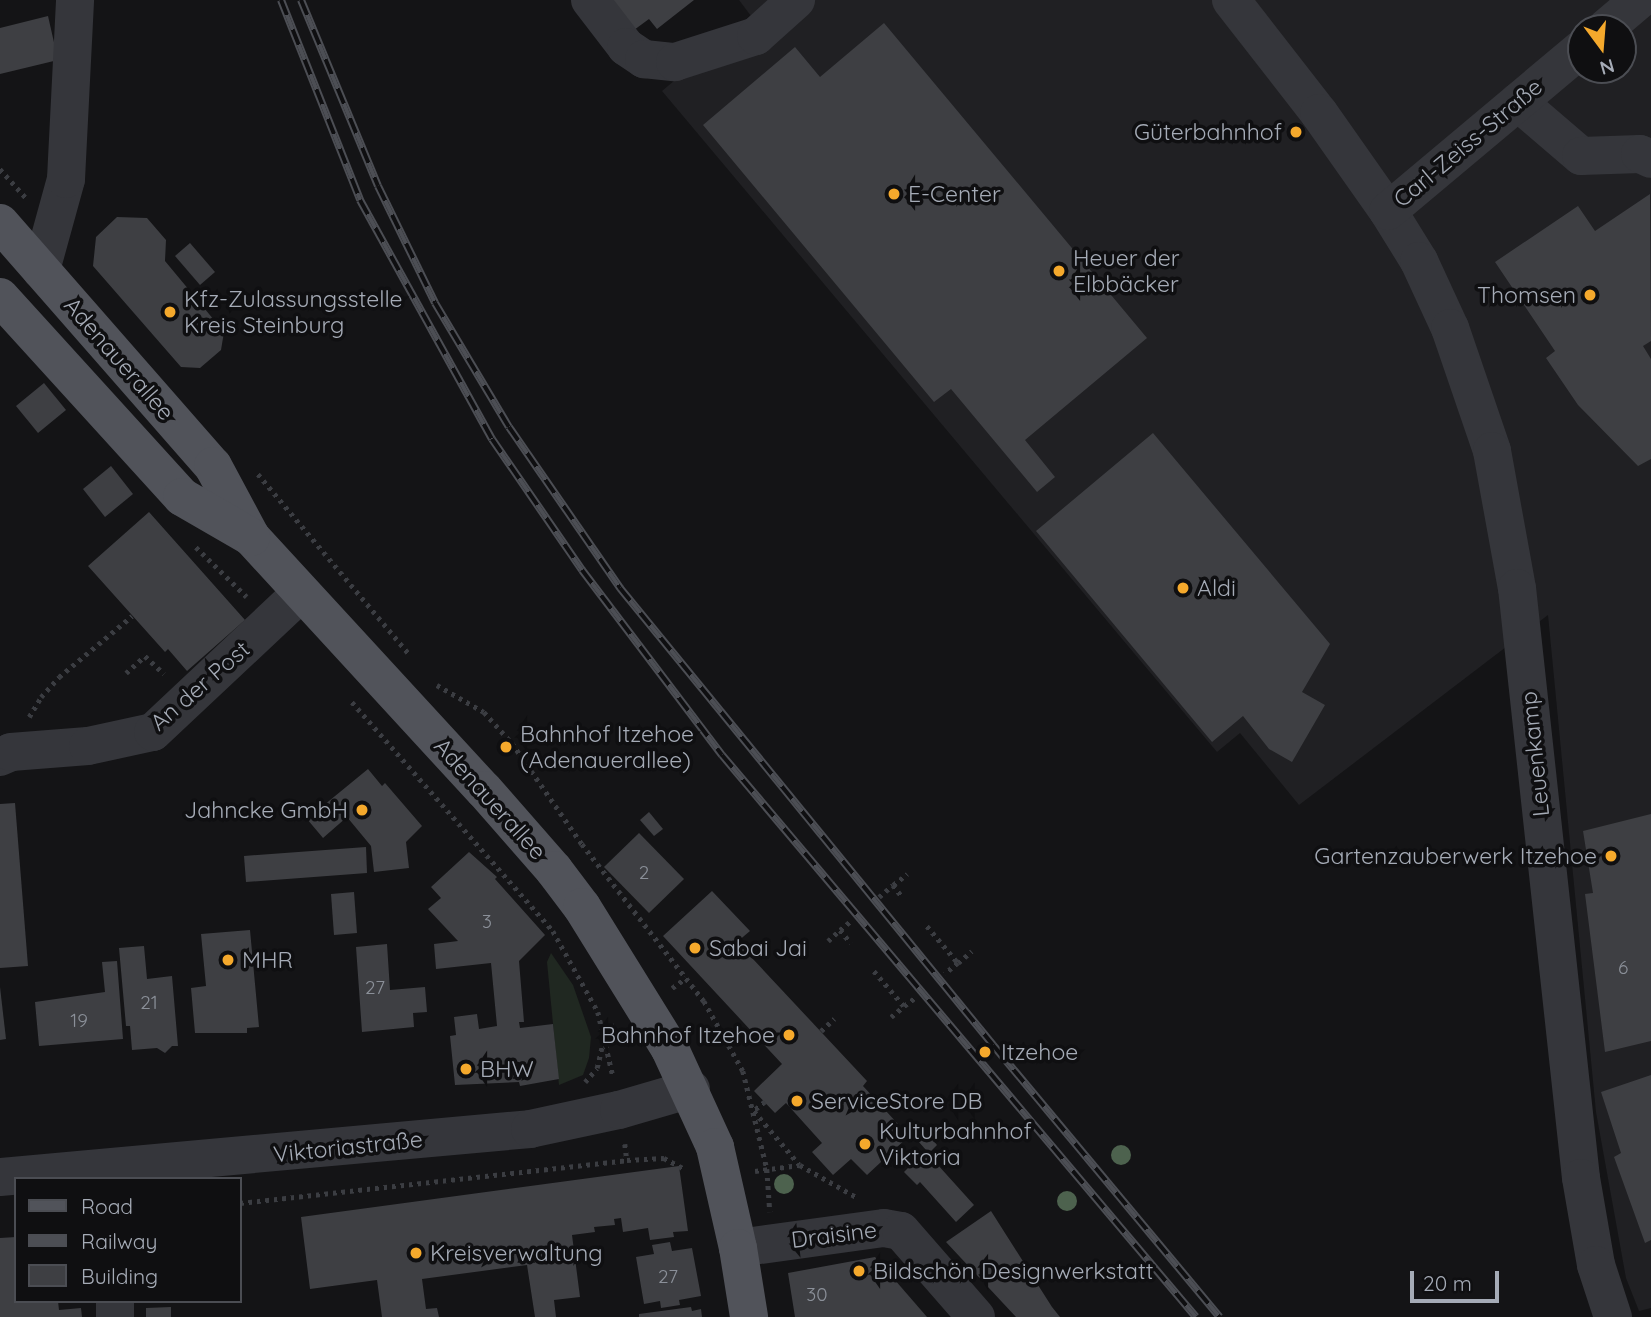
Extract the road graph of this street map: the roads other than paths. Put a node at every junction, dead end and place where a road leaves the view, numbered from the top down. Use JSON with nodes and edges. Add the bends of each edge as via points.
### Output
{"nodes":[{"id":1,"x":75,"y":0,"type":"edge"},
{"id":2,"x":590,"y":0,"type":"edge"},
{"id":3,"x":796,"y":0,"type":"edge"},
{"id":4,"x":1231,"y":0,"type":"edge"},
{"id":5,"x":1639,"y":0,"type":"edge"},
{"id":6,"x":1622,"y":14,"type":"edge"},
{"id":7,"x":1567,"y":61,"type":"edge"},
{"id":8,"x":1518,"y":102,"type":"junction"},
{"id":9,"x":1651,"y":159,"type":"edge"},
{"id":10,"x":1388,"y":211,"type":"junction"},
{"id":11,"x":0,"y":223,"type":"edge"},
{"id":12,"x":41,"y":270,"type":"junction"},
{"id":13,"x":0,"y":297,"type":"edge"},
{"id":14,"x":251,"y":537,"type":"junction"},
{"id":15,"x":300,"y":594,"type":"junction"},
{"id":16,"x":5,"y":754,"type":"edge"},
{"id":17,"x":691,"y":1089,"type":"junction"},
{"id":18,"x":113,"y":1173,"type":"edge"},
{"id":19,"x":0,"y":1177,"type":"edge"},
{"id":20,"x":738,"y":1248,"type":"junction"},
{"id":21,"x":749,"y":1317,"type":"edge"},
{"id":22,"x":976,"y":1317,"type":"edge"},
{"id":23,"x":1613,"y":1317,"type":"edge"}],
"edges":[{"from":1,"to":12,"type":"street","via":[[66,178]]},
{"from":2,"to":3,"type":"street","via":[[626,47],[644,59],[676,62],[757,36]]},
{"from":4,"to":10,"type":"street","name":"Leuenkamp","via":[[1320,113]]},
{"from":5,"to":6,"type":"street"},
{"from":7,"to":8,"type":"street","name":"Carl-Zeiss-Straße"},
{"from":8,"to":9,"type":"street","via":[[1581,156],[1640,155]]},
{"from":8,"to":10,"type":"street","name":"Carl-Zeiss-Straße"},
{"from":10,"to":23,"type":"street","name":"Leuenkamp","via":[[1419,261],[1450,328],[1497,474],[1517,588],[1581,1178],[1596,1265]]},
{"from":11,"to":12,"type":"main road","name":"Adenauerallee"},
{"from":12,"to":14,"type":"main road","name":"Adenauerallee","via":[[213,466]]},
{"from":13,"to":14,"type":"main road","name":"Adenauerallee","via":[[182,497]]},
{"from":14,"to":15,"type":"main road","name":"Adenauerallee"},
{"from":15,"to":16,"type":"street","name":"An der Post","via":[[153,732],[88,746]]},
{"from":15,"to":17,"type":"main road","name":"Adenauerallee","via":[[554,870],[616,959]]},
{"from":17,"to":18,"type":"street","name":"Viktoriastraße","via":[[530,1129]]},
{"from":17,"to":20,"type":"main road","name":"Adenauerallee","via":[[715,1147]]},
{"from":18,"to":19,"type":"street","name":"Viktoriastraße"},
{"from":20,"to":21,"type":"main road","name":"Adenauerallee"},
{"from":20,"to":22,"type":"street","name":"Draisine","via":[[884,1228],[901,1231]]}]}
